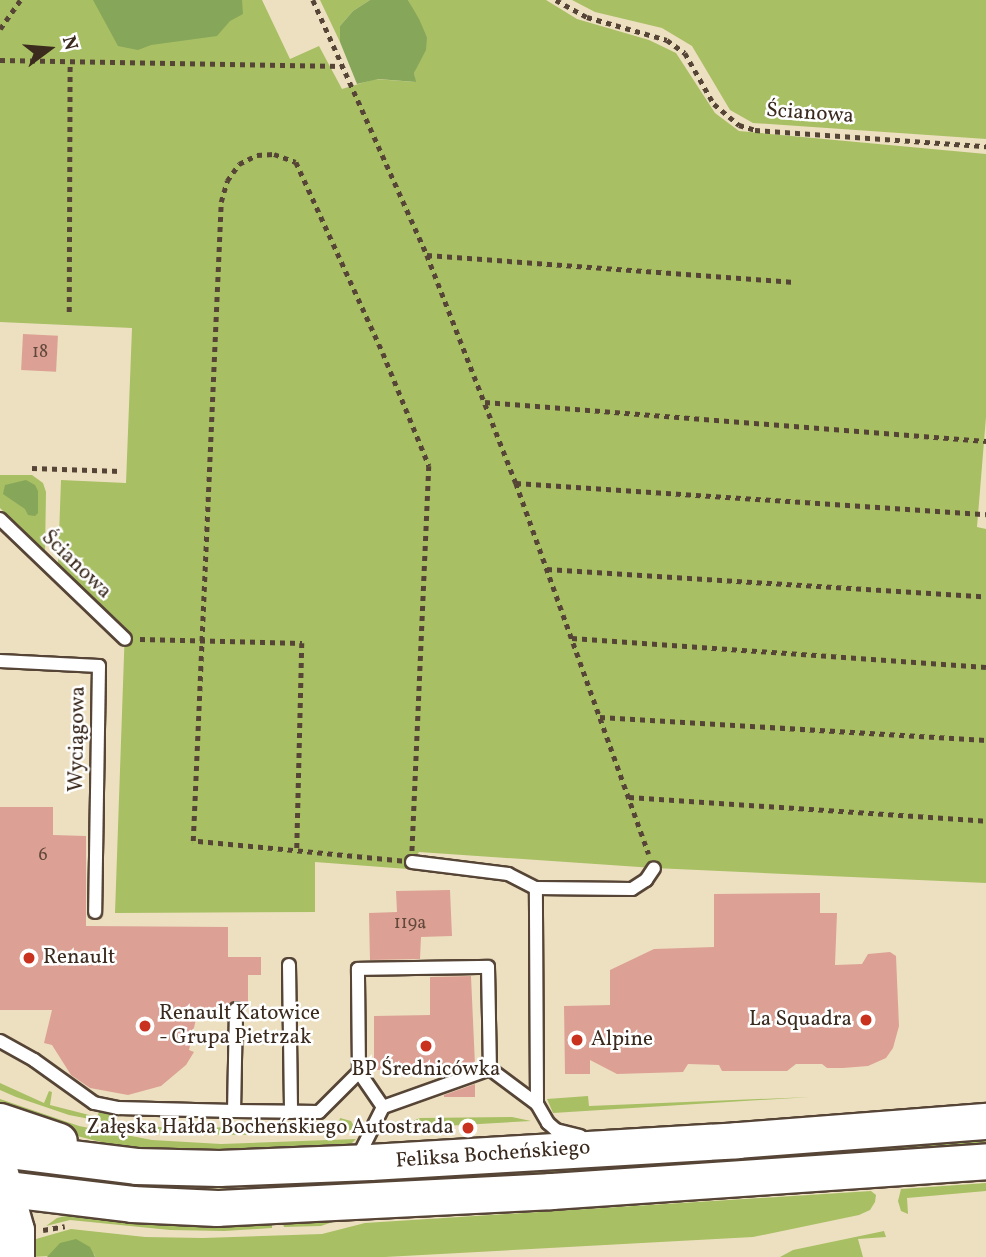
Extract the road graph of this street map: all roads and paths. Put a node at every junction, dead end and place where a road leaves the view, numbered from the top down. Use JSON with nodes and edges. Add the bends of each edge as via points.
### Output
{"nodes":[{"id":1,"x":20,"y":0,"type":"edge"},
{"id":2,"x":313,"y":0,"type":"edge"},
{"id":3,"x":556,"y":0,"type":"edge"},
{"id":4,"x":0,"y":29,"type":"edge"},
{"id":5,"x":0,"y":60,"type":"edge"},
{"id":6,"x":70,"y":62,"type":"junction"},
{"id":7,"x":343,"y":66,"type":"junction"},
{"id":8,"x":986,"y":146,"type":"edge"},
{"id":9,"x":427,"y":255,"type":"junction"},
{"id":10,"x":794,"y":282,"type":"dead end"},
{"id":11,"x":69,"y":312,"type":"dead end"},
{"id":12,"x":485,"y":402,"type":"junction"},
{"id":13,"x":986,"y":441,"type":"edge"},
{"id":14,"x":32,"y":468,"type":"dead end"},
{"id":15,"x":121,"y":471,"type":"dead end"},
{"id":16,"x":516,"y":483,"type":"junction"},
{"id":17,"x":986,"y":514,"type":"edge"},
{"id":18,"x":0,"y":519,"type":"edge"},
{"id":19,"x":547,"y":569,"type":"junction"},
{"id":20,"x":986,"y":597,"type":"edge"},
{"id":21,"x":572,"y":638,"type":"junction"},
{"id":22,"x":125,"y":639,"type":"joint"},
{"id":23,"x":202,"y":640,"type":"junction"},
{"id":24,"x":0,"y":662,"type":"edge"},
{"id":25,"x":986,"y":667,"type":"edge"},
{"id":26,"x":600,"y":717,"type":"junction"},
{"id":27,"x":986,"y":740,"type":"edge"},
{"id":28,"x":629,"y":797,"type":"junction"},
{"id":29,"x":986,"y":821,"type":"edge"},
{"id":30,"x":297,"y":850,"type":"junction"},
{"id":31,"x":412,"y":862,"type":"junction"},
{"id":32,"x":654,"y":868,"type":"joint"},
{"id":33,"x":536,"y":888,"type":"junction"},
{"id":34,"x":95,"y":912,"type":"dead end"},
{"id":35,"x":289,"y":965,"type":"dead end"},
{"id":36,"x":236,"y":1010,"type":"dead end"},
{"id":37,"x":0,"y":1041,"type":"edge"},
{"id":38,"x":490,"y":1069,"type":"junction"},
{"id":39,"x":359,"y":1072,"type":"junction"},
{"id":40,"x":537,"y":1104,"type":"junction"},
{"id":41,"x":383,"y":1107,"type":"junction"},
{"id":42,"x":234,"y":1111,"type":"junction"},
{"id":43,"x":291,"y":1112,"type":"junction"},
{"id":44,"x":0,"y":1121,"type":"edge"},
{"id":45,"x":986,"y":1121,"type":"edge"},
{"id":46,"x":621,"y":1147,"type":"junction"},
{"id":47,"x":0,"y":1149,"type":"edge"},
{"id":48,"x":986,"y":1161,"type":"edge"},
{"id":49,"x":355,"y":1163,"type":"junction"},
{"id":50,"x":136,"y":1166,"type":"junction"},
{"id":51,"x":2,"y":1183,"type":"edge"},
{"id":52,"x":71,"y":1197,"type":"junction"},
{"id":53,"x":16,"y":1244,"type":"edge"}],
"edges":[{"from":1,"to":4,"type":"path"},
{"from":2,"to":7,"type":"path"},
{"from":3,"to":8,"type":"path","name":"Ścianowa","via":[[587,17],[667,40],[685,53],[714,104],[739,125],[755,130]]},
{"from":5,"to":6,"type":"path"},
{"from":6,"to":7,"type":"path"},
{"from":6,"to":11,"type":"path"},
{"from":7,"to":9,"type":"path"},
{"from":9,"to":10,"type":"path"},
{"from":9,"to":12,"type":"path"},
{"from":12,"to":13,"type":"path"},
{"from":12,"to":16,"type":"path"},
{"from":14,"to":15,"type":"path"},
{"from":16,"to":17,"type":"path"},
{"from":16,"to":19,"type":"path"},
{"from":18,"to":22,"type":"lane","name":"Ścianowa"},
{"from":19,"to":20,"type":"path"},
{"from":19,"to":21,"type":"path"},
{"from":21,"to":25,"type":"path"},
{"from":21,"to":26,"type":"path"},
{"from":22,"to":23,"type":"path"},
{"from":23,"to":30,"type":"path","via":[[193,841]]},
{"from":23,"to":30,"type":"path","via":[[302,643]]},
{"from":23,"to":31,"type":"path","via":[[220,202],[226,181],[239,164],[257,155],[274,154],[296,162],[429,466]]},
{"from":24,"to":34,"type":"lane","name":"Wyciągowa","via":[[99,666]]},
{"from":26,"to":27,"type":"path"},
{"from":26,"to":28,"type":"path"},
{"from":28,"to":29,"type":"path"},
{"from":28,"to":32,"type":"path"},
{"from":30,"to":31,"type":"path"},
{"from":31,"to":33,"type":"lane","via":[[508,874]]},
{"from":32,"to":33,"type":"lane","via":[[632,889]]},
{"from":33,"to":40,"type":"lane"},
{"from":35,"to":43,"type":"lane"},
{"from":36,"to":42,"type":"lane"},
{"from":37,"to":42,"type":"lane","via":[[94,1103],[118,1108]]},
{"from":38,"to":39,"type":"lane","via":[[488,967],[358,968]]},
{"from":38,"to":40,"type":"lane"},
{"from":38,"to":41,"type":"lane"},
{"from":39,"to":41,"type":"lane"},
{"from":39,"to":43,"type":"lane","via":[[319,1112]]},
{"from":40,"to":46,"type":"lane","via":[[556,1130]]},
{"from":41,"to":49,"type":"lane"},
{"from":42,"to":43,"type":"lane"},
{"from":44,"to":50,"type":"main road"},
{"from":45,"to":46,"type":"main road","name":"Feliksa Bocheńskiego"},
{"from":46,"to":49,"type":"main road","name":"Feliksa Bocheńskiego"},
{"from":47,"to":50,"type":"main road","name":"Feliksa Bocheńskiego"},
{"from":48,"to":52,"type":"main road","name":"Feliksa Bocheńskiego","via":[[217,1208]]},
{"from":49,"to":50,"type":"main road","name":"Feliksa Bocheńskiego"},
{"from":51,"to":52,"type":"main road","name":"Feliksa Bocheńskiego"},
{"from":51,"to":53,"type":"main road"},
{"from":52,"to":53,"type":"main road","via":[[49,1206]]}]}
